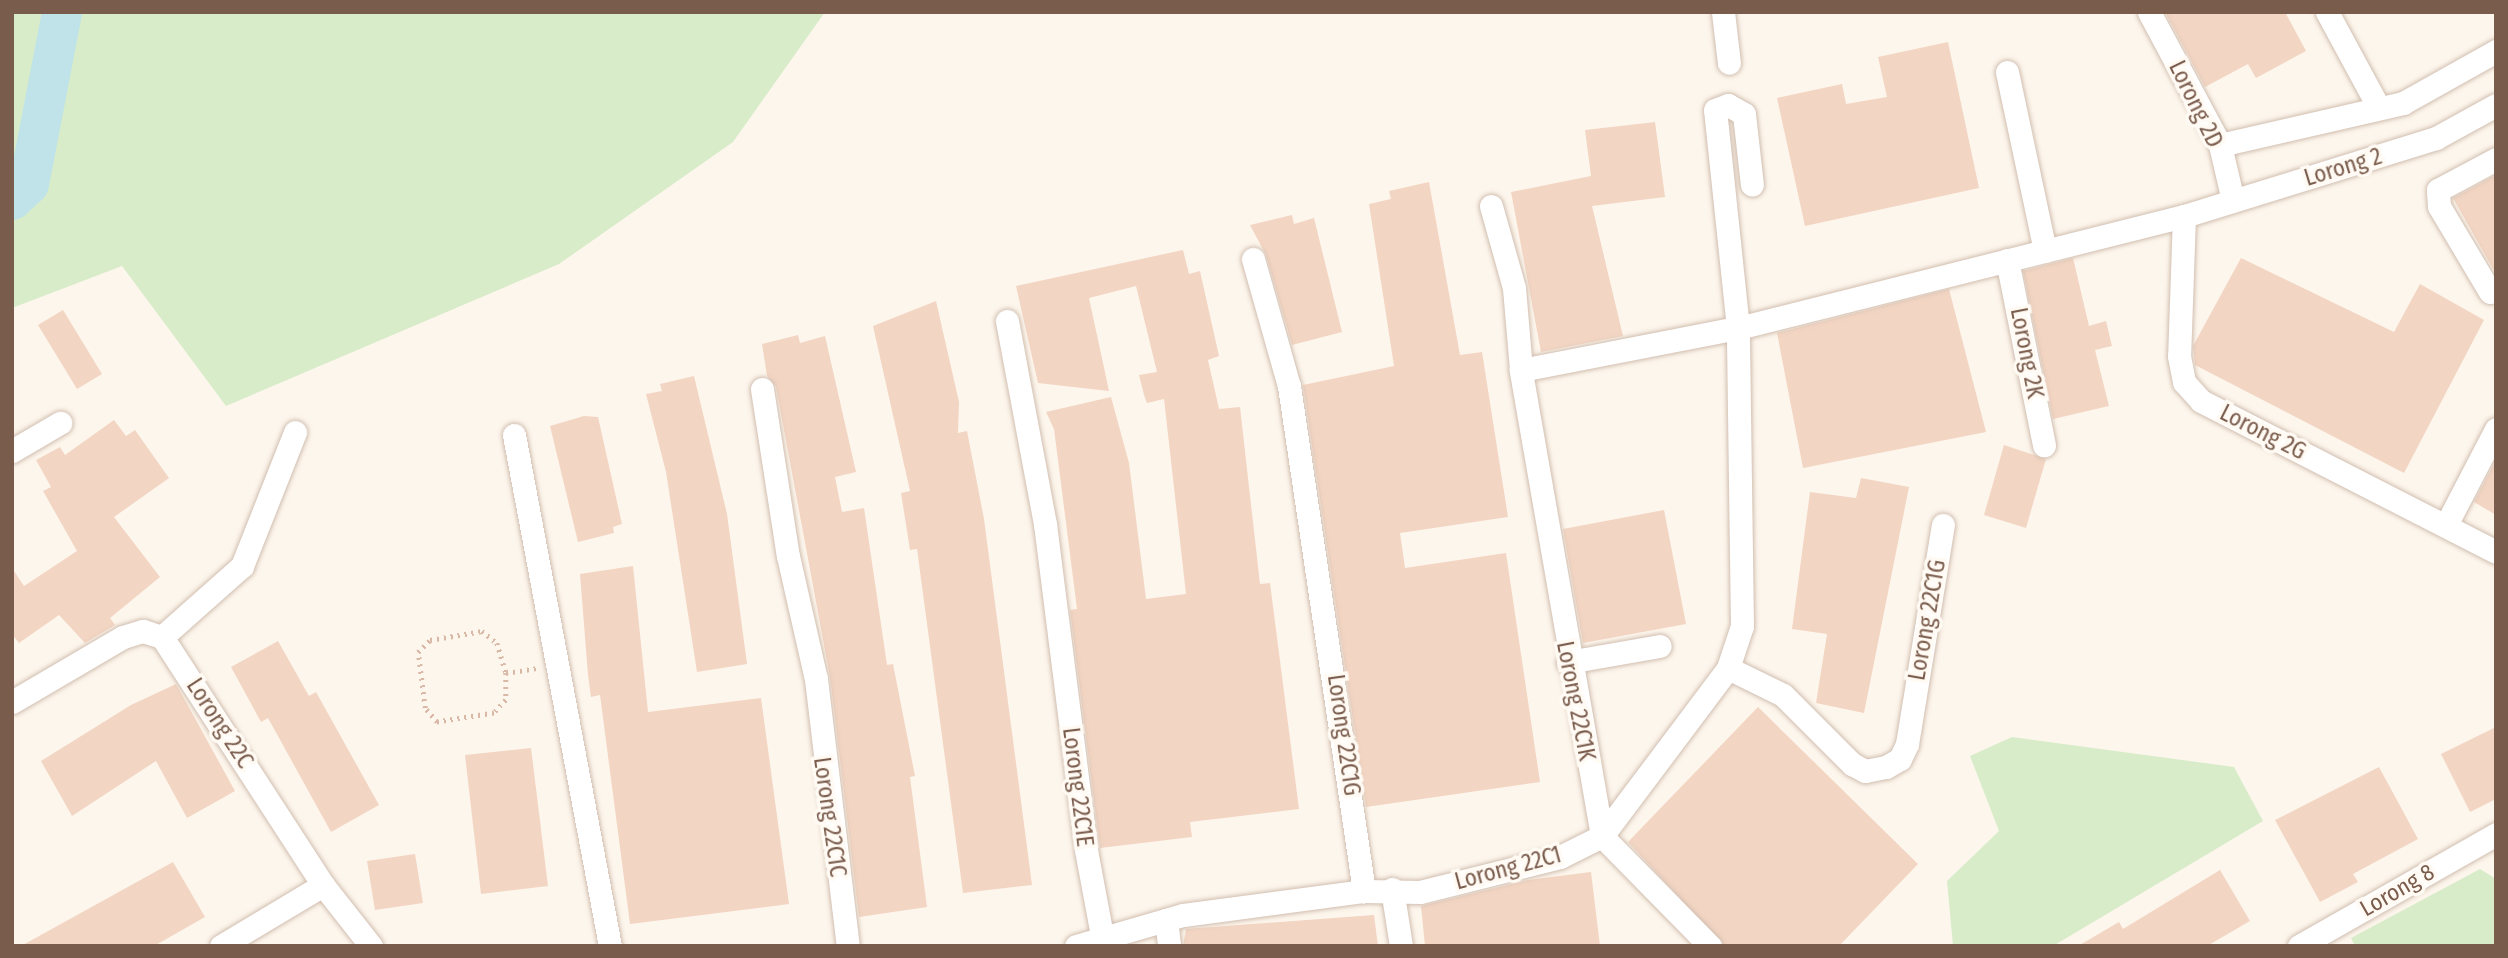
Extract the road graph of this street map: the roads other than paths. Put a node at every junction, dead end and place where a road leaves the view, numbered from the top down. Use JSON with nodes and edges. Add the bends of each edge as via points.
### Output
{"nodes":[{"id":1,"x":1723,"y":12,"type":"edge"},
{"id":2,"x":2149,"y":12,"type":"edge"},
{"id":3,"x":2327,"y":12,"type":"edge"},
{"id":4,"x":2496,"y":51,"type":"edge"},
{"id":5,"x":1729,"y":63,"type":"dead end"},
{"id":6,"x":2007,"y":72,"type":"dead end"},
{"id":7,"x":2496,"y":105,"type":"edge"},
{"id":8,"x":2379,"y":108,"type":"junction"},
{"id":9,"x":2220,"y":145,"type":"junction"},
{"id":10,"x":2496,"y":159,"type":"edge"},
{"id":11,"x":1752,"y":185,"type":"dead end"},
{"id":12,"x":2233,"y":201,"type":"junction"},
{"id":13,"x":1491,"y":206,"type":"dead end"},
{"id":14,"x":2184,"y":216,"type":"junction"},
{"id":15,"x":2045,"y":251,"type":"junction"},
{"id":16,"x":1253,"y":259,"type":"dead end"},
{"id":17,"x":2007,"y":260,"type":"junction"},
{"id":18,"x":2490,"y":292,"type":"dead end"},
{"id":19,"x":1007,"y":321,"type":"dead end"},
{"id":20,"x":1738,"y":328,"type":"junction"},
{"id":21,"x":1521,"y":370,"type":"junction"},
{"id":22,"x":762,"y":389,"type":"dead end"},
{"id":23,"x":60,"y":423,"type":"dead end"},
{"id":24,"x":2496,"y":429,"type":"edge"},
{"id":25,"x":295,"y":432,"type":"dead end"},
{"id":26,"x":514,"y":435,"type":"dead end"},
{"id":27,"x":2045,"y":445,"type":"dead end"},
{"id":28,"x":12,"y":451,"type":"edge"},
{"id":29,"x":1943,"y":525,"type":"dead end"},
{"id":30,"x":2446,"y":525,"type":"junction"},
{"id":31,"x":2496,"y":552,"type":"edge"},
{"id":32,"x":162,"y":637,"type":"junction"},
{"id":33,"x":1660,"y":646,"type":"dead end"},
{"id":34,"x":1568,"y":662,"type":"junction"},
{"id":35,"x":1728,"y":668,"type":"junction"},
{"id":36,"x":13,"y":700,"type":"edge"},
{"id":37,"x":2496,"y":834,"type":"edge"},
{"id":38,"x":1601,"y":836,"type":"junction"},
{"id":39,"x":323,"y":885,"type":"junction"},
{"id":40,"x":1392,"y":889,"type":"junction"},
{"id":41,"x":1364,"y":891,"type":"junction"},
{"id":42,"x":1166,"y":920,"type":"junction"},
{"id":43,"x":1104,"y":940,"type":"edge"},
{"id":44,"x":221,"y":946,"type":"edge"},
{"id":45,"x":370,"y":946,"type":"edge"},
{"id":46,"x":610,"y":946,"type":"edge"},
{"id":47,"x":848,"y":946,"type":"edge"},
{"id":48,"x":1076,"y":946,"type":"edge"},
{"id":49,"x":1169,"y":946,"type":"edge"},
{"id":50,"x":1401,"y":946,"type":"edge"},
{"id":51,"x":1710,"y":946,"type":"edge"},
{"id":52,"x":2299,"y":946,"type":"edge"}],
"edges":[{"from":1,"to":5,"type":"street"},
{"from":2,"to":9,"type":"street","name":"Lorong 2D"},
{"from":3,"to":8,"type":"street"},
{"from":4,"to":8,"type":"street","via":[[2403,103]]},
{"from":6,"to":15,"type":"street"},
{"from":7,"to":12,"type":"street","name":"Lorong 2","via":[[2436,138]]},
{"from":8,"to":9,"type":"street"},
{"from":9,"to":12,"type":"street","name":"Lorong 2D"},
{"from":10,"to":18,"type":"street","via":[[2438,190],[2439,206]]},
{"from":11,"to":20,"type":"street","name":"Lorong 22C1","via":[[1744,114],[1728,105],[1715,110]]},
{"from":12,"to":14,"type":"street","name":"Lorong 2"},
{"from":13,"to":21,"type":"street","name":"Lorong 22C1K","via":[[1514,288]]},
{"from":14,"to":15,"type":"street","name":"Lorong 2"},
{"from":14,"to":30,"type":"street","name":"Lorong 2G","via":[[2184,382],[2201,401]]},
{"from":15,"to":17,"type":"street","name":"Lorong 2"},
{"from":16,"to":41,"type":"street","name":"Lorong 22C1G","via":[[1289,386]]},
{"from":17,"to":20,"type":"street","name":"Lorong 2"},
{"from":17,"to":27,"type":"street","name":"Lorong 2K"},
{"from":19,"to":43,"type":"street","name":"Lorong 22C1E","via":[[1045,524]]},
{"from":20,"to":21,"type":"street","name":"Lorong 2"},
{"from":20,"to":35,"type":"street","name":"Lorong 22C1","via":[[1742,626]]},
{"from":21,"to":34,"type":"street","name":"Lorong 22C1K"},
{"from":22,"to":47,"type":"street","name":"Lorong 22C1C","via":[[788,556],[816,679],[812,688]]},
{"from":23,"to":28,"type":"street"},
{"from":24,"to":30,"type":"street"},
{"from":25,"to":32,"type":"street","via":[[242,566]]},
{"from":26,"to":46,"type":"street","via":[[593,832]]},
{"from":29,"to":35,"type":"street","name":"Lorong 22C1G","via":[[1900,759],[1865,771],[1783,695]]},
{"from":30,"to":31,"type":"street","name":"Lorong 2G"},
{"from":32,"to":36,"type":"street","via":[[143,631],[123,637]]},
{"from":32,"to":39,"type":"street","name":"Lorong 22C"},
{"from":33,"to":34,"type":"street"},
{"from":34,"to":38,"type":"street","name":"Lorong 22C1K"},
{"from":35,"to":38,"type":"street","name":"Lorong 22C1"},
{"from":37,"to":52,"type":"street","name":"Lorong 8"},
{"from":38,"to":40,"type":"street","name":"Lorong 22C1","via":[[1560,857],[1420,892]]},
{"from":38,"to":51,"type":"street"},
{"from":39,"to":44,"type":"street"},
{"from":39,"to":45,"type":"street","name":"Lorong 22C"},
{"from":40,"to":41,"type":"street","name":"Lorong 22C1"},
{"from":40,"to":50,"type":"street"},
{"from":41,"to":42,"type":"street","name":"Lorong 22C1"},
{"from":42,"to":43,"type":"street","name":"Lorong 22C1"},
{"from":42,"to":49,"type":"street"},
{"from":43,"to":48,"type":"street","name":"Lorong 22C1"}]}
